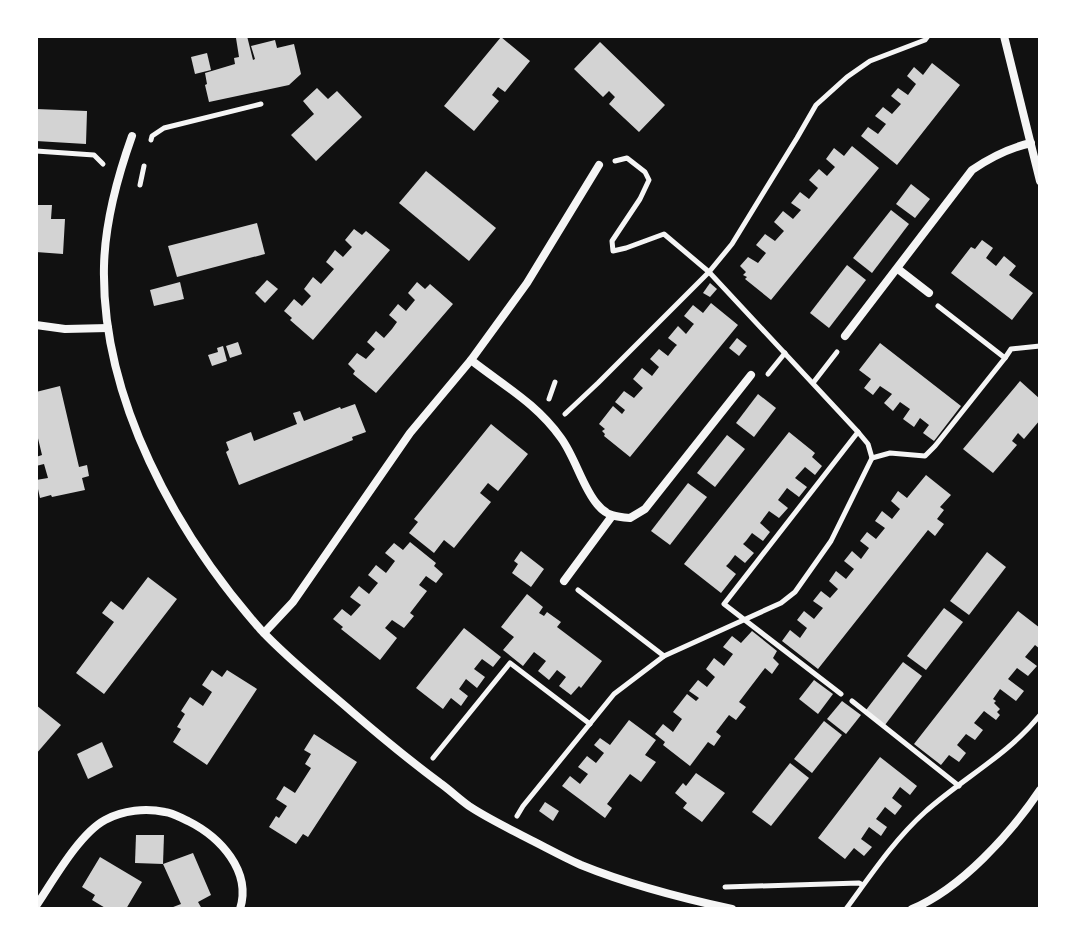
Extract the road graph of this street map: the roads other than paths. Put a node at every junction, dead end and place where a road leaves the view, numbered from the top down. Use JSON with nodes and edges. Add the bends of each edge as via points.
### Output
{"nodes":[{"id":1,"x":1004,"y":36,"type":"edge"},
{"id":2,"x":132,"y":136,"type":"dead end"},
{"id":3,"x":1031,"y":143,"type":"junction"},
{"id":4,"x":599,"y":165,"type":"road end"},
{"id":5,"x":1040,"y":181,"type":"edge"},
{"id":6,"x":898,"y":269,"type":"junction"},
{"id":7,"x":929,"y":293,"type":"road end"},
{"id":8,"x":36,"y":325,"type":"edge"},
{"id":9,"x":108,"y":328,"type":"junction"},
{"id":10,"x":845,"y":336,"type":"road end"},
{"id":11,"x":471,"y":360,"type":"junction"},
{"id":12,"x":751,"y":375,"type":"dead end"},
{"id":13,"x":612,"y":516,"type":"junction"},
{"id":14,"x":564,"y":581,"type":"road end"},
{"id":15,"x":264,"y":633,"type":"junction"},
{"id":16,"x":1040,"y":790,"type":"edge"},
{"id":17,"x":36,"y":906,"type":"edge"},
{"id":18,"x":240,"y":909,"type":"edge"},
{"id":19,"x":732,"y":909,"type":"edge"},
{"id":20,"x":912,"y":909,"type":"edge"}],
"edges":[{"from":1,"to":3,"type":"street"},
{"from":2,"to":9,"type":"street","via":[[107,228]]},
{"from":3,"to":5,"type":"street"},
{"from":3,"to":6,"type":"street","via":[[994,155],[972,170]]},
{"from":4,"to":11,"type":"street","via":[[527,283]]},
{"from":6,"to":7,"type":"street"},
{"from":6,"to":10,"type":"street"},
{"from":8,"to":9,"type":"street"},
{"from":9,"to":15,"type":"street","via":[[140,440],[171,504],[203,558]]},
{"from":11,"to":13,"type":"street","via":[[529,401],[552,426],[597,505]]},
{"from":11,"to":15,"type":"street","via":[[410,433],[293,602]]},
{"from":12,"to":13,"type":"street","via":[[645,509],[630,518]]},
{"from":13,"to":14,"type":"street"},
{"from":15,"to":19,"type":"street","via":[[392,747],[469,806],[580,864],[680,898]]},
{"from":16,"to":20,"type":"street","via":[[962,878]]},
{"from":17,"to":18,"type":"street","via":[[88,832],[105,820],[148,810],[169,812],[194,824],[226,849],[242,881]]}]}
